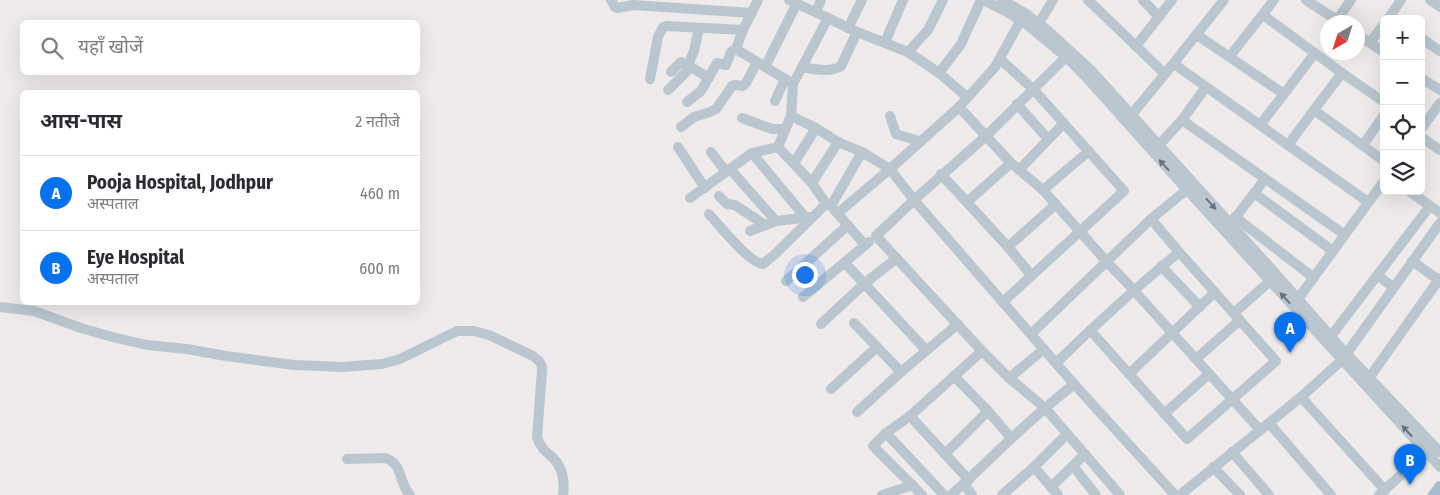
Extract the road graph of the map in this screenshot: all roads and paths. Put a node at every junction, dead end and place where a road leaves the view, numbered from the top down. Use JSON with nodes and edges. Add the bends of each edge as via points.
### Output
{"nodes":[{"id":1,"x":611,"y":0,"type":"edge"},
{"id":2,"x":758,"y":0,"type":"edge"},
{"id":3,"x":821,"y":0,"type":"edge"},
{"id":4,"x":862,"y":0,"type":"edge"},
{"id":5,"x":903,"y":0,"type":"edge"},
{"id":6,"x":943,"y":0,"type":"edge"},
{"id":7,"x":982,"y":0,"type":"edge"},
{"id":8,"x":1005,"y":0,"type":"edge"},
{"id":9,"x":1053,"y":0,"type":"edge"},
{"id":10,"x":1088,"y":0,"type":"edge"},
{"id":11,"x":1143,"y":0,"type":"edge"},
{"id":12,"x":1172,"y":0,"type":"edge"},
{"id":13,"x":1224,"y":0,"type":"edge"},
{"id":14,"x":1274,"y":0,"type":"edge"},
{"id":15,"x":1306,"y":0,"type":"edge"},
{"id":16,"x":1351,"y":0,"type":"edge"},
{"id":17,"x":1401,"y":0,"type":"edge"},
{"id":18,"x":1430,"y":0,"type":"edge"},
{"id":19,"x":793,"y":2,"type":"edge"},
{"id":20,"x":634,"y":3,"type":"edge"},
{"id":21,"x":1440,"y":7,"type":"edge"},
{"id":22,"x":816,"y":12,"type":"junction"},
{"id":23,"x":752,"y":13,"type":"junction"},
{"id":24,"x":1262,"y":15,"type":"junction"},
{"id":25,"x":1328,"y":15,"type":"edge"},
{"id":26,"x":1342,"y":15,"type":"edge"},
{"id":27,"x":1393,"y":15,"type":"edge"},
{"id":28,"x":1023,"y":17,"type":"junction"},
{"id":29,"x":1159,"y":17,"type":"junction"},
{"id":30,"x":828,"y":18,"type":"junction"},
{"id":31,"x":1038,"y":24,"type":"junction"},
{"id":32,"x":699,"y":28,"type":"junction"},
{"id":33,"x":1380,"y":29,"type":"edge"},
{"id":34,"x":743,"y":30,"type":"junction"},
{"id":35,"x":853,"y":30,"type":"junction"},
{"id":36,"x":1197,"y":34,"type":"junction"},
{"id":37,"x":1365,"y":39,"type":"edge"},
{"id":38,"x":1425,"y":41,"type":"edge"},
{"id":39,"x":885,"y":42,"type":"junction"},
{"id":40,"x":1370,"y":43,"type":"junction"},
{"id":41,"x":1136,"y":46,"type":"junction"},
{"id":42,"x":736,"y":49,"type":"junction"},
{"id":43,"x":1380,"y":49,"type":"edge"},
{"id":44,"x":1440,"y":51,"type":"edge"},
{"id":45,"x":908,"y":52,"type":"junction"},
{"id":46,"x":1316,"y":54,"type":"junction"},
{"id":47,"x":1230,"y":56,"type":"junction"},
{"id":48,"x":1066,"y":57,"type":"junction"},
{"id":49,"x":1000,"y":59,"type":"junction"},
{"id":50,"x":1174,"y":64,"type":"junction"},
{"id":51,"x":761,"y":65,"type":"junction"},
{"id":52,"x":689,"y":66,"type":"junction"},
{"id":53,"x":802,"y":67,"type":"junction"},
{"id":54,"x":671,"y":72,"type":"dead end"},
{"id":55,"x":939,"y":73,"type":"junction"},
{"id":56,"x":1342,"y":73,"type":"junction"},
{"id":57,"x":1166,"y":74,"type":"junction"},
{"id":58,"x":709,"y":78,"type":"junction"},
{"id":59,"x":650,"y":79,"type":"dead end"},
{"id":60,"x":789,"y":81,"type":"junction"},
{"id":61,"x":1425,"y":81,"type":"edge"},
{"id":62,"x":1206,"y":87,"type":"junction"},
{"id":63,"x":668,"y":90,"type":"dead end"},
{"id":64,"x":1034,"y":90,"type":"junction"},
{"id":65,"x":1440,"y":90,"type":"edge"},
{"id":66,"x":1284,"y":94,"type":"junction"},
{"id":67,"x":967,"y":97,"type":"junction"},
{"id":68,"x":1380,"y":99,"type":"edge"},
{"id":69,"x":775,"y":101,"type":"dead end"},
{"id":70,"x":688,"y":102,"type":"dead end"},
{"id":71,"x":1440,"y":103,"type":"edge"},
{"id":72,"x":1018,"y":104,"type":"junction"},
{"id":73,"x":959,"y":107,"type":"junction"},
{"id":74,"x":1314,"y":110,"type":"junction"},
{"id":75,"x":791,"y":116,"type":"junction"},
{"id":76,"x":890,"y":116,"type":"dead end"},
{"id":77,"x":742,"y":118,"type":"dead end"},
{"id":78,"x":1128,"y":118,"type":"junction"},
{"id":79,"x":1182,"y":120,"type":"junction"},
{"id":80,"x":1380,"y":120,"type":"edge"},
{"id":81,"x":1064,"y":123,"type":"junction"},
{"id":82,"x":1425,"y":124,"type":"edge"},
{"id":83,"x":1260,"y":125,"type":"junction"},
{"id":84,"x":681,"y":127,"type":"dead end"},
{"id":85,"x":816,"y":128,"type":"junction"},
{"id":86,"x":785,"y":129,"type":"junction"},
{"id":87,"x":986,"y":136,"type":"junction"},
{"id":88,"x":1048,"y":138,"type":"junction"},
{"id":89,"x":1425,"y":140,"type":"edge"},
{"id":90,"x":919,"y":141,"type":"junction"},
{"id":91,"x":838,"y":142,"type":"junction"},
{"id":92,"x":1159,"y":145,"type":"junction"},
{"id":93,"x":1288,"y":145,"type":"junction"},
{"id":94,"x":1362,"y":145,"type":"junction"},
{"id":95,"x":778,"y":147,"type":"junction"},
{"id":96,"x":678,"y":148,"type":"dead end"},
{"id":97,"x":1440,"y":150,"type":"edge"},
{"id":98,"x":1089,"y":151,"type":"junction"},
{"id":99,"x":711,"y":152,"type":"dead end"},
{"id":100,"x":862,"y":152,"type":"junction"},
{"id":101,"x":752,"y":153,"type":"junction"},
{"id":102,"x":1380,"y":158,"type":"edge"},
{"id":103,"x":794,"y":163,"type":"junction"},
{"id":104,"x":1015,"y":167,"type":"junction"},
{"id":105,"x":890,"y":169,"type":"junction"},
{"id":106,"x":728,"y":171,"type":"junction"},
{"id":107,"x":941,"y":174,"type":"junction"},
{"id":108,"x":1265,"y":179,"type":"junction"},
{"id":109,"x":812,"y":183,"type":"junction"},
{"id":110,"x":1380,"y":186,"type":"edge"},
{"id":111,"x":1190,"y":187,"type":"junction"},
{"id":112,"x":705,"y":188,"type":"junction"},
{"id":113,"x":1044,"y":190,"type":"junction"},
{"id":114,"x":1254,"y":193,"type":"junction"},
{"id":115,"x":1415,"y":195,"type":"edge"},
{"id":116,"x":718,"y":196,"type":"dead end"},
{"id":117,"x":690,"y":198,"type":"dead end"},
{"id":118,"x":914,"y":200,"type":"junction"},
{"id":119,"x":967,"y":202,"type":"junction"},
{"id":120,"x":1368,"y":202,"type":"junction"},
{"id":121,"x":1056,"y":204,"type":"junction"},
{"id":122,"x":1430,"y":206,"type":"junction"},
{"id":123,"x":832,"y":208,"type":"junction"},
{"id":124,"x":1440,"y":213,"type":"edge"},
{"id":125,"x":709,"y":214,"type":"dead end"},
{"id":126,"x":809,"y":217,"type":"junction"},
{"id":127,"x":1151,"y":219,"type":"junction"},
{"id":128,"x":776,"y":221,"type":"junction"},
{"id":129,"x":1233,"y":221,"type":"junction"},
{"id":130,"x":1440,"y":223,"type":"edge"},
{"id":131,"x":765,"y":225,"type":"junction"},
{"id":132,"x":848,"y":225,"type":"junction"},
{"id":133,"x":1080,"y":230,"type":"junction"},
{"id":134,"x":750,"y":231,"type":"dead end"},
{"id":135,"x":1345,"y":235,"type":"junction"},
{"id":136,"x":876,"y":236,"type":"junction"},
{"id":137,"x":865,"y":245,"type":"junction"},
{"id":138,"x":1008,"y":247,"type":"junction"},
{"id":139,"x":1333,"y":251,"type":"junction"},
{"id":140,"x":1179,"y":252,"type":"junction"},
{"id":141,"x":897,"y":258,"type":"junction"},
{"id":142,"x":1412,"y":261,"type":"junction"},
{"id":143,"x":1107,"y":262,"type":"junction"},
{"id":144,"x":845,"y":263,"type":"junction"},
{"id":145,"x":1161,"y":266,"type":"junction"},
{"id":146,"x":1031,"y":275,"type":"junction"},
{"id":147,"x":1377,"y":275,"type":"junction"},
{"id":148,"x":1314,"y":278,"type":"junction"},
{"id":149,"x":1440,"y":280,"type":"edge"},
{"id":150,"x":786,"y":281,"type":"dead end"},
{"id":151,"x":1270,"y":281,"type":"junction"},
{"id":152,"x":865,"y":283,"type":"junction"},
{"id":153,"x":1394,"y":287,"type":"junction"},
{"id":154,"x":1134,"y":290,"type":"junction"},
{"id":155,"x":1215,"y":292,"type":"junction"},
{"id":156,"x":803,"y":298,"type":"dead end"},
{"id":157,"x":1298,"y":299,"type":"junction"},
{"id":158,"x":1003,"y":302,"type":"junction"},
{"id":159,"x":0,"y":307,"type":"edge"},
{"id":160,"x":1200,"y":307,"type":"junction"},
{"id":161,"x":1237,"y":317,"type":"junction"},
{"id":162,"x":854,"y":323,"type":"dead end"},
{"id":163,"x":820,"y":324,"type":"dead end"},
{"id":164,"x":958,"y":324,"type":"junction"},
{"id":165,"x":1090,"y":330,"type":"junction"},
{"id":166,"x":1172,"y":333,"type":"junction"},
{"id":167,"x":1031,"y":334,"type":"junction"},
{"id":168,"x":1331,"y":336,"type":"junction"},
{"id":169,"x":877,"y":347,"type":"junction"},
{"id":170,"x":1044,"y":349,"type":"junction"},
{"id":171,"x":926,"y":350,"type":"junction"},
{"id":172,"x":982,"y":351,"type":"junction"},
{"id":173,"x":1344,"y":357,"type":"junction"},
{"id":174,"x":1196,"y":359,"type":"junction"},
{"id":175,"x":1056,"y":363,"type":"junction"},
{"id":176,"x":901,"y":372,"type":"junction"},
{"id":177,"x":1129,"y":374,"type":"junction"},
{"id":178,"x":1209,"y":374,"type":"junction"},
{"id":179,"x":954,"y":376,"type":"junction"},
{"id":180,"x":1009,"y":378,"type":"junction"},
{"id":181,"x":1370,"y":378,"type":"junction"},
{"id":182,"x":1074,"y":384,"type":"junction"},
{"id":183,"x":832,"y":389,"type":"dead end"},
{"id":184,"x":1301,"y":397,"type":"junction"},
{"id":185,"x":1232,"y":399,"type":"junction"},
{"id":186,"x":1045,"y":408,"type":"junction"},
{"id":187,"x":988,"y":411,"type":"junction"},
{"id":188,"x":857,"y":412,"type":"dead end"},
{"id":189,"x":1164,"y":414,"type":"junction"},
{"id":190,"x":910,"y":416,"type":"junction"},
{"id":191,"x":1268,"y":423,"type":"junction"},
{"id":192,"x":1260,"y":430,"type":"junction"},
{"id":193,"x":886,"y":433,"type":"junction"},
{"id":194,"x":1067,"y":434,"type":"junction"},
{"id":195,"x":1011,"y":438,"type":"junction"},
{"id":196,"x":1232,"y":452,"type":"junction"},
{"id":197,"x":1426,"y":452,"type":"junction"},
{"id":198,"x":1440,"y":452,"type":"edge"},
{"id":199,"x":945,"y":454,"type":"junction"},
{"id":200,"x":1085,"y":454,"type":"junction"},
{"id":201,"x":347,"y":459,"type":"dead end"},
{"id":202,"x":1073,"y":466,"type":"junction"},
{"id":203,"x":1034,"y":467,"type":"junction"},
{"id":204,"x":1213,"y":467,"type":"junction"},
{"id":205,"x":1440,"y":467,"type":"edge"},
{"id":206,"x":966,"y":482,"type":"junction"},
{"id":207,"x":913,"y":485,"type":"junction"},
{"id":208,"x":1440,"y":487,"type":"edge"},
{"id":209,"x":1055,"y":491,"type":"edge"},
{"id":210,"x":1382,"y":492,"type":"edge"},
{"id":211,"x":1234,"y":493,"type":"edge"},
{"id":212,"x":1118,"y":494,"type":"edge"},
{"id":213,"x":410,"y":495,"type":"edge"},
{"id":214,"x":563,"y":495,"type":"edge"},
{"id":215,"x":882,"y":495,"type":"edge"},
{"id":216,"x":922,"y":495,"type":"edge"},
{"id":217,"x":944,"y":495,"type":"edge"},
{"id":218,"x":951,"y":495,"type":"edge"},
{"id":219,"x":972,"y":495,"type":"edge"},
{"id":220,"x":1002,"y":495,"type":"edge"},
{"id":221,"x":1096,"y":495,"type":"edge"},
{"id":222,"x":1175,"y":495,"type":"edge"},
{"id":223,"x":1180,"y":495,"type":"edge"},
{"id":224,"x":1269,"y":495,"type":"edge"},
{"id":225,"x":1331,"y":495,"type":"edge"},
{"id":226,"x":1434,"y":495,"type":"edge"}],
"edges":[{"from":1,"to":20,"type":"street","via":[[618,8]]},
{"from":2,"to":23,"type":"street"},
{"from":3,"to":22,"type":"street"},
{"from":4,"to":35,"type":"street"},
{"from":5,"to":39,"type":"street"},
{"from":6,"to":45,"type":"street","via":[[928,30]]},
{"from":7,"to":28,"type":"street"},
{"from":7,"to":55,"type":"street","via":[[961,44]]},
{"from":8,"to":28,"type":"street"},
{"from":9,"to":31,"type":"street"},
{"from":10,"to":41,"type":"street"},
{"from":11,"to":29,"type":"street"},
{"from":12,"to":29,"type":"street"},
{"from":13,"to":36,"type":"street"},
{"from":14,"to":24,"type":"street"},
{"from":15,"to":25,"type":"street"},
{"from":16,"to":26,"type":"street"},
{"from":17,"to":27,"type":"street"},
{"from":18,"to":21,"type":"street"},
{"from":19,"to":22,"type":"street"},
{"from":19,"to":51,"type":"street"},
{"from":20,"to":23,"type":"street"},
{"from":22,"to":30,"type":"street"},
{"from":23,"to":34,"type":"street"},
{"from":24,"to":46,"type":"street"},
{"from":24,"to":47,"type":"street"},
{"from":28,"to":31,"type":"street"},
{"from":28,"to":48,"type":"street"},
{"from":28,"to":49,"type":"street"},
{"from":29,"to":41,"type":"street"},
{"from":30,"to":35,"type":"street"},
{"from":30,"to":53,"type":"street"},
{"from":31,"to":78,"type":"street","via":[[1090,70]]},
{"from":32,"to":34,"type":"street"},
{"from":32,"to":52,"type":"street"},
{"from":32,"to":59,"type":"street","via":[[663,27]]},
{"from":33,"to":40,"type":"street"},
{"from":34,"to":42,"type":"street"},
{"from":35,"to":39,"type":"street"},
{"from":35,"to":53,"type":"street","via":[[841,66],[831,70]]},
{"from":36,"to":47,"type":"street"},
{"from":36,"to":50,"type":"street"},
{"from":37,"to":40,"type":"street"},
{"from":38,"to":44,"type":"street"},
{"from":39,"to":45,"type":"street"},
{"from":40,"to":43,"type":"street"},
{"from":41,"to":57,"type":"street"},
{"from":42,"to":51,"type":"street"},
{"from":42,"to":58,"type":"street","via":[[731,52],[726,65],[717,63]]},
{"from":45,"to":55,"type":"street"},
{"from":46,"to":56,"type":"street"},
{"from":46,"to":66,"type":"street"},
{"from":47,"to":66,"type":"street"},
{"from":48,"to":64,"type":"street"},
{"from":48,"to":78,"type":"street"},
{"from":49,"to":64,"type":"street"},
{"from":49,"to":67,"type":"street"},
{"from":50,"to":57,"type":"street"},
{"from":50,"to":62,"type":"street"},
{"from":51,"to":60,"type":"street"},
{"from":51,"to":84,"type":"street","via":[[746,84],[732,86],[716,109],[694,117]]},
{"from":52,"to":54,"type":"street","via":[[681,62]]},
{"from":52,"to":58,"type":"street"},
{"from":52,"to":63,"type":"street"},
{"from":53,"to":60,"type":"street"},
{"from":55,"to":67,"type":"street"},
{"from":56,"to":68,"type":"street"},
{"from":56,"to":74,"type":"street"},
{"from":57,"to":78,"type":"street"},
{"from":58,"to":70,"type":"street","via":[[701,91]]},
{"from":60,"to":69,"type":"street"},
{"from":60,"to":75,"type":"street"},
{"from":61,"to":65,"type":"street"},
{"from":62,"to":79,"type":"street"},
{"from":62,"to":83,"type":"street"},
{"from":64,"to":72,"type":"street"},
{"from":64,"to":81,"type":"street"},
{"from":66,"to":83,"type":"street"},
{"from":67,"to":73,"type":"street"},
{"from":71,"to":82,"type":"street"},
{"from":72,"to":87,"type":"street"},
{"from":72,"to":88,"type":"street"},
{"from":73,"to":87,"type":"street"},
{"from":73,"to":90,"type":"street"},
{"from":74,"to":93,"type":"street"},
{"from":74,"to":94,"type":"street"},
{"from":75,"to":85,"type":"street"},
{"from":75,"to":86,"type":"street"},
{"from":76,"to":90,"type":"street","via":[[896,134]]},
{"from":77,"to":86,"type":"street","via":[[772,129]]},
{"from":78,"to":92,"type":"street"},
{"from":111,"to":78,"type":"street","one_way":true},
{"from":79,"to":92,"type":"street"},
{"from":79,"to":108,"type":"street"},
{"from":80,"to":94,"type":"street"},
{"from":81,"to":88,"type":"street"},
{"from":81,"to":98,"type":"street"},
{"from":83,"to":93,"type":"street"},
{"from":85,"to":91,"type":"street"},
{"from":85,"to":103,"type":"street"},
{"from":86,"to":95,"type":"street"},
{"from":87,"to":104,"type":"street"},
{"from":87,"to":107,"type":"street"},
{"from":88,"to":104,"type":"street"},
{"from":89,"to":97,"type":"street"},
{"from":90,"to":105,"type":"street"},
{"from":91,"to":100,"type":"street"},
{"from":91,"to":109,"type":"street"},
{"from":92,"to":111,"type":"street"},
{"from":93,"to":120,"type":"street"},
{"from":94,"to":102,"type":"street"},
{"from":95,"to":101,"type":"street"},
{"from":95,"to":103,"type":"street"},
{"from":96,"to":112,"type":"street"},
{"from":98,"to":113,"type":"street"},
{"from":98,"to":133,"type":"street","via":[[1124,191]]},
{"from":99,"to":106,"type":"street"},
{"from":100,"to":105,"type":"street"},
{"from":100,"to":123,"type":"street"},
{"from":101,"to":106,"type":"street"},
{"from":101,"to":126,"type":"street"},
{"from":103,"to":109,"type":"street"},
{"from":104,"to":113,"type":"street"},
{"from":104,"to":119,"type":"street"},
{"from":105,"to":118,"type":"street"},
{"from":105,"to":123,"type":"street"},
{"from":106,"to":112,"type":"street"},
{"from":106,"to":128,"type":"street"},
{"from":107,"to":118,"type":"street"},
{"from":107,"to":119,"type":"street"},
{"from":108,"to":114,"type":"street"},
{"from":108,"to":135,"type":"street"},
{"from":109,"to":123,"type":"street"},
{"from":110,"to":120,"type":"street"},
{"from":111,"to":127,"type":"street"},
{"from":111,"to":129,"type":"street","one_way":true},
{"from":111,"to":151,"type":"street"},
{"from":112,"to":117,"type":"street"},
{"from":113,"to":121,"type":"street"},
{"from":114,"to":129,"type":"street"},
{"from":114,"to":139,"type":"street"},
{"from":115,"to":122,"type":"street"},
{"from":116,"to":131,"type":"street"},
{"from":118,"to":136,"type":"street"},
{"from":118,"to":158,"type":"street"},
{"from":119,"to":138,"type":"street"},
{"from":120,"to":135,"type":"street"},
{"from":121,"to":133,"type":"street"},
{"from":121,"to":138,"type":"street"},
{"from":122,"to":124,"type":"street"},
{"from":122,"to":147,"type":"street"},
{"from":123,"to":126,"type":"street"},
{"from":123,"to":132,"type":"street"},
{"from":125,"to":126,"type":"street","via":[[740,248],[760,264],[774,256]]},
{"from":126,"to":128,"type":"street"},
{"from":127,"to":140,"type":"street"},
{"from":127,"to":143,"type":"street"},
{"from":128,"to":131,"type":"street"},
{"from":129,"to":148,"type":"street"},
{"from":129,"to":157,"type":"street"},
{"from":130,"to":142,"type":"street"},
{"from":131,"to":134,"type":"street"},
{"from":132,"to":137,"type":"street"},
{"from":132,"to":150,"type":"street"},
{"from":133,"to":143,"type":"street"},
{"from":133,"to":146,"type":"street"},
{"from":135,"to":139,"type":"street"},
{"from":136,"to":137,"type":"street"},
{"from":136,"to":141,"type":"street"},
{"from":137,"to":144,"type":"street"},
{"from":138,"to":146,"type":"street"},
{"from":139,"to":148,"type":"street"},
{"from":140,"to":145,"type":"street"},
{"from":140,"to":155,"type":"street"},
{"from":141,"to":152,"type":"street"},
{"from":141,"to":164,"type":"street"},
{"from":142,"to":149,"type":"street"},
{"from":142,"to":153,"type":"street"},
{"from":143,"to":154,"type":"street"},
{"from":143,"to":167,"type":"street"},
{"from":144,"to":152,"type":"street"},
{"from":144,"to":156,"type":"street"},
{"from":145,"to":154,"type":"street"},
{"from":145,"to":160,"type":"street"},
{"from":146,"to":158,"type":"street"},
{"from":147,"to":153,"type":"street"},
{"from":147,"to":168,"type":"street"},
{"from":148,"to":157,"type":"street"},
{"from":149,"to":181,"type":"street"},
{"from":151,"to":161,"type":"street"},
{"from":173,"to":151,"type":"street","one_way":true},
{"from":152,"to":163,"type":"street"},
{"from":152,"to":171,"type":"street"},
{"from":153,"to":173,"type":"street"},
{"from":154,"to":165,"type":"street"},
{"from":154,"to":166,"type":"street"},
{"from":155,"to":160,"type":"street"},
{"from":155,"to":161,"type":"street"},
{"from":157,"to":168,"type":"street"},
{"from":158,"to":167,"type":"street"},
{"from":159,"to":214,"type":"street","via":[[34,311],[88,330],[147,345],[284,364],[333,367],[390,363],[456,331],[489,335],[533,356],[542,366],[537,437],[541,447],[562,470]]},
{"from":160,"to":166,"type":"street"},
{"from":161,"to":174,"type":"street"},
{"from":161,"to":185,"type":"street","via":[[1276,362]]},
{"from":162,"to":169,"type":"street"},
{"from":164,"to":171,"type":"street"},
{"from":164,"to":172,"type":"street"},
{"from":165,"to":175,"type":"street"},
{"from":165,"to":177,"type":"street"},
{"from":166,"to":174,"type":"street"},
{"from":166,"to":177,"type":"street"},
{"from":167,"to":170,"type":"street"},
{"from":168,"to":173,"type":"street"},
{"from":169,"to":176,"type":"street"},
{"from":169,"to":183,"type":"street"},
{"from":170,"to":175,"type":"street"},
{"from":170,"to":180,"type":"street"},
{"from":171,"to":176,"type":"street"},
{"from":172,"to":179,"type":"street"},
{"from":172,"to":180,"type":"street"},
{"from":173,"to":181,"type":"street"},
{"from":173,"to":184,"type":"street"},
{"from":197,"to":173,"type":"street","one_way":true},
{"from":174,"to":178,"type":"street"},
{"from":175,"to":182,"type":"street"},
{"from":176,"to":188,"type":"street"},
{"from":177,"to":189,"type":"street"},
{"from":178,"to":185,"type":"street"},
{"from":178,"to":189,"type":"street"},
{"from":179,"to":187,"type":"street"},
{"from":179,"to":190,"type":"street"},
{"from":180,"to":186,"type":"street"},
{"from":181,"to":198,"type":"street"},
{"from":182,"to":186,"type":"street"},
{"from":182,"to":222,"type":"street"},
{"from":184,"to":191,"type":"street"},
{"from":184,"to":210,"type":"street"},
{"from":185,"to":189,"type":"street","via":[[1187,439]]},
{"from":185,"to":192,"type":"street"},
{"from":186,"to":194,"type":"street"},
{"from":186,"to":195,"type":"street"},
{"from":187,"to":195,"type":"street"},
{"from":187,"to":199,"type":"street"},
{"from":190,"to":193,"type":"street"},
{"from":190,"to":199,"type":"street"},
{"from":191,"to":192,"type":"street"},
{"from":191,"to":225,"type":"street"},
{"from":192,"to":196,"type":"street"},
{"from":193,"to":207,"type":"street","via":[[874,446]]},
{"from":193,"to":217,"type":"street"},
{"from":194,"to":200,"type":"street"},
{"from":194,"to":203,"type":"street"},
{"from":195,"to":206,"type":"street"},
{"from":196,"to":204,"type":"street"},
{"from":196,"to":224,"type":"street"},
{"from":197,"to":205,"type":"street"},
{"from":197,"to":210,"type":"street"},
{"from":199,"to":206,"type":"street"},
{"from":200,"to":202,"type":"street"},
{"from":200,"to":212,"type":"street"},
{"from":201,"to":213,"type":"street","via":[[390,460],[397,466]]},
{"from":202,"to":209,"type":"street"},
{"from":202,"to":221,"type":"street"},
{"from":203,"to":209,"type":"street"},
{"from":203,"to":220,"type":"street"},
{"from":204,"to":211,"type":"street"},
{"from":204,"to":223,"type":"street"},
{"from":206,"to":218,"type":"street"},
{"from":206,"to":219,"type":"street"},
{"from":207,"to":215,"type":"street"},
{"from":207,"to":216,"type":"street"},
{"from":208,"to":226,"type":"main road"}]}
